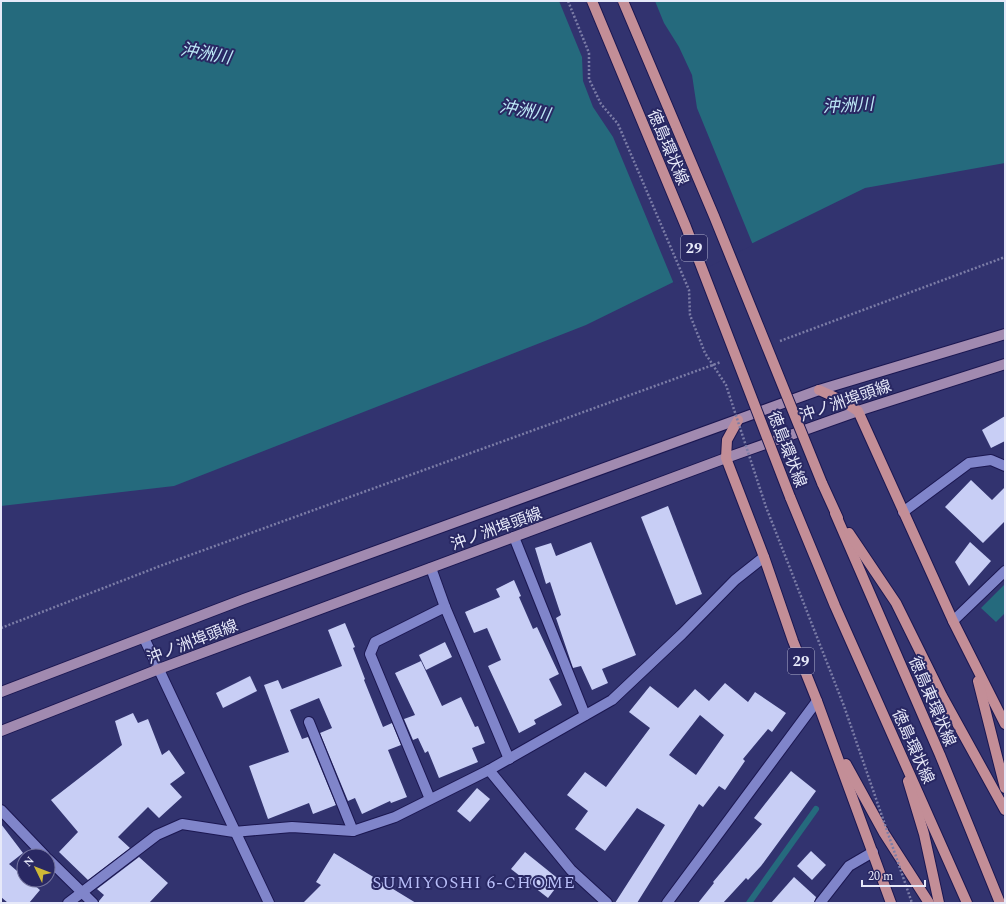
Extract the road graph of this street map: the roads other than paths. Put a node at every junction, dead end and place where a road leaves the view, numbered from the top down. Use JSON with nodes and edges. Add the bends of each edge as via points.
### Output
{"nodes":[{"id":1,"x":592,"y":1,"type":"edge"},
{"id":2,"x":623,"y":1,"type":"edge"},
{"id":3,"x":1005,"y":334,"type":"edge"},
{"id":4,"x":1005,"y":364,"type":"edge"},
{"id":5,"x":819,"y":390,"type":"junction"},
{"id":6,"x":858,"y":411,"type":"junction"},
{"id":7,"x":738,"y":420,"type":"junction"},
{"id":8,"x":726,"y":458,"type":"junction"},
{"id":9,"x":1005,"y":466,"type":"edge"},
{"id":10,"x":902,"y":512,"type":"junction"},
{"id":11,"x":835,"y":513,"type":"junction"},
{"id":12,"x":514,"y":537,"type":"junction"},
{"id":13,"x":764,"y":557,"type":"junction"},
{"id":14,"x":431,"y":568,"type":"junction"},
{"id":15,"x":1005,"y":571,"type":"edge"},
{"id":16,"x":835,"y":606,"type":"junction"},
{"id":17,"x":445,"y":607,"type":"junction"},
{"id":18,"x":955,"y":625,"type":"junction"},
{"id":19,"x":144,"y":638,"type":"junction"},
{"id":20,"x":159,"y":669,"type":"junction"},
{"id":21,"x":1,"y":692,"type":"edge"},
{"id":22,"x":817,"y":701,"type":"junction"},
{"id":23,"x":585,"y":715,"type":"junction"},
{"id":24,"x":309,"y":722,"type":"dead end"},
{"id":25,"x":1005,"y":724,"type":"edge"},
{"id":26,"x":1,"y":731,"type":"edge"},
{"id":27,"x":508,"y":759,"type":"junction"},
{"id":28,"x":489,"y":770,"type":"junction"},
{"id":29,"x":1005,"y":788,"type":"edge"},
{"id":30,"x":430,"y":799,"type":"junction"},
{"id":31,"x":1,"y":810,"type":"edge"},
{"id":32,"x":1005,"y":810,"type":"edge"},
{"id":33,"x":353,"y":831,"type":"junction"},
{"id":34,"x":234,"y":832,"type":"junction"},
{"id":35,"x":37,"y":848,"type":"edge"},
{"id":36,"x":873,"y":852,"type":"junction"},
{"id":37,"x":56,"y":867,"type":"edge"},
{"id":38,"x":82,"y":892,"type":"junction"},
{"id":39,"x":68,"y":903,"type":"edge"},
{"id":40,"x":93,"y":903,"type":"edge"},
{"id":41,"x":269,"y":903,"type":"edge"},
{"id":42,"x":607,"y":903,"type":"edge"},
{"id":43,"x":667,"y":903,"type":"edge"},
{"id":44,"x":820,"y":903,"type":"edge"},
{"id":45,"x":890,"y":903,"type":"edge"},
{"id":46,"x":928,"y":903,"type":"edge"},
{"id":47,"x":939,"y":903,"type":"edge"},
{"id":48,"x":967,"y":903,"type":"edge"},
{"id":49,"x":1000,"y":903,"type":"edge"}],
"edges":[{"from":1,"to":16,"type":"main road","name":"徳島環状線","number":"29","bridge":true,"via":[[686,227]]},
{"from":2,"to":11,"type":"main road","name":"徳島環状線","number":"29","bridge":true},
{"from":3,"to":5,"type":"main road","name":"沖ノ洲埠頭線"},
{"from":4,"to":6,"type":"main road","name":"沖ノ洲埠頭線"},
{"from":5,"to":6,"type":"main road"},
{"from":5,"to":7,"type":"main road","name":"沖ノ洲埠頭線"},
{"from":6,"to":8,"type":"main road","name":"沖ノ洲埠頭線"},
{"from":6,"to":10,"type":"main road"},
{"from":7,"to":8,"type":"main road","number":"29","via":[[727,440]]},
{"from":7,"to":19,"type":"main road","name":"沖ノ洲埠頭線"},
{"from":8,"to":12,"type":"main road","name":"沖ノ洲埠頭線"},
{"from":8,"to":13,"type":"main road","number":"29"},
{"from":9,"to":10,"type":"street","via":[[991,460],[969,462]]},
{"from":10,"to":18,"type":"main road"},
{"from":11,"to":32,"type":"main road","number":"29","via":[[896,603],[942,696]]},
{"from":11,"to":49,"type":"main road","name":"徳島東環状線","number":"29","via":[[940,756]]},
{"from":12,"to":14,"type":"main road","name":"沖ノ洲埠頭線"},
{"from":12,"to":23,"type":"street"},
{"from":13,"to":22,"type":"main road","number":"29"},
{"from":13,"to":23,"type":"street","via":[[735,580],[612,700]]},
{"from":14,"to":17,"type":"street"},
{"from":14,"to":20,"type":"main road","name":"沖ノ洲埠頭線"},
{"from":15,"to":18,"type":"street"},
{"from":16,"to":47,"type":"main road","number":"29","via":[[898,750],[924,834]]},
{"from":16,"to":48,"type":"main road","name":"徳島環状線","number":"29"},
{"from":17,"to":27,"type":"street"},
{"from":17,"to":30,"type":"street","via":[[375,642],[370,654]]},
{"from":18,"to":25,"type":"main road"},
{"from":18,"to":29,"type":"main road","via":[[978,681]]},
{"from":19,"to":20,"type":"street"},
{"from":19,"to":21,"type":"main road","name":"沖ノ洲埠頭線"},
{"from":20,"to":26,"type":"main road","name":"沖ノ洲埠頭線"},
{"from":20,"to":34,"type":"street"},
{"from":22,"to":36,"type":"main road","number":"29"},
{"from":22,"to":43,"type":"street"},
{"from":22,"to":46,"type":"main road","via":[[869,807]]},
{"from":23,"to":27,"type":"street"},
{"from":24,"to":33,"type":"street"},
{"from":27,"to":28,"type":"street"},
{"from":28,"to":30,"type":"street"},
{"from":28,"to":42,"type":"street","via":[[571,870]]},
{"from":30,"to":33,"type":"street","via":[[395,817]]},
{"from":31,"to":35,"type":"street"},
{"from":33,"to":34,"type":"street","via":[[292,827]]},
{"from":34,"to":38,"type":"street","via":[[182,824],[157,834]]},
{"from":34,"to":41,"type":"street"},
{"from":36,"to":44,"type":"street","via":[[849,866]]},
{"from":36,"to":45,"type":"main road","number":"29"},
{"from":37,"to":38,"type":"street"},
{"from":38,"to":39,"type":"street"},
{"from":38,"to":40,"type":"street"}]}
